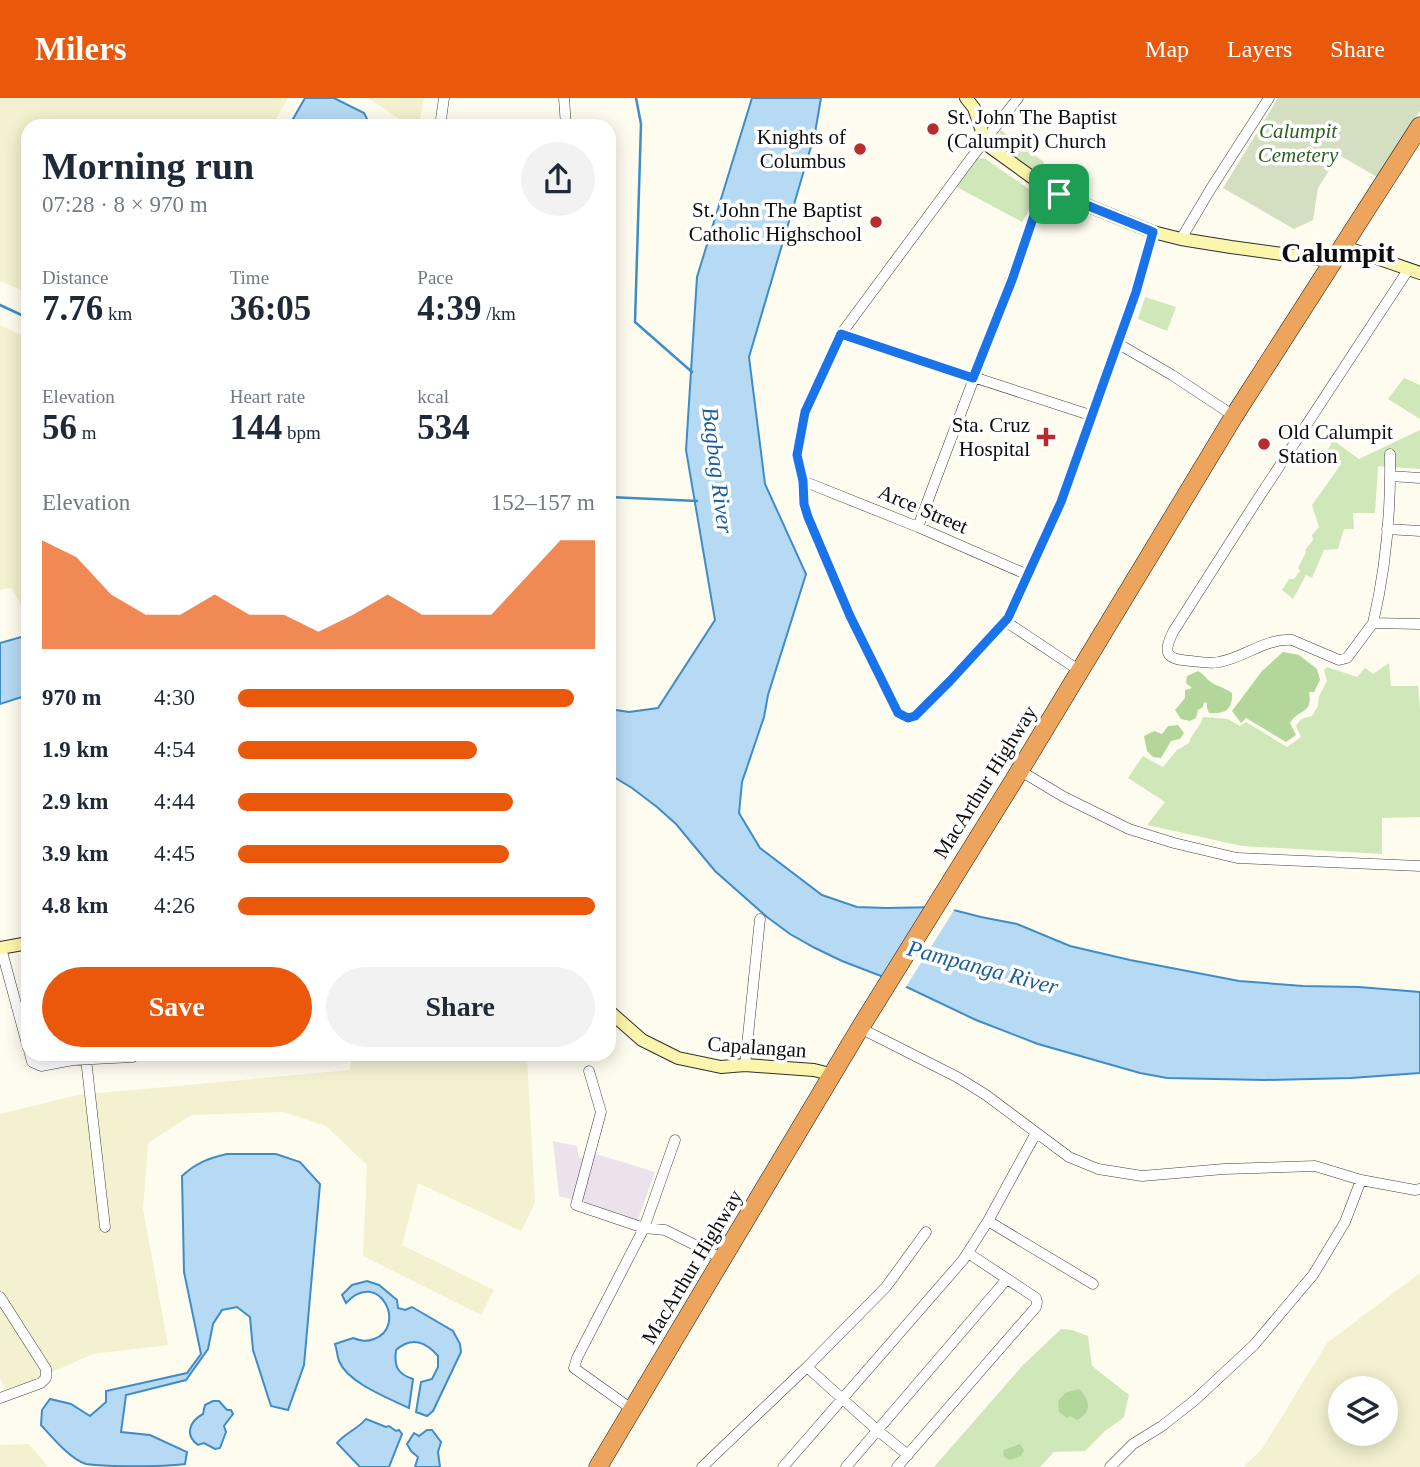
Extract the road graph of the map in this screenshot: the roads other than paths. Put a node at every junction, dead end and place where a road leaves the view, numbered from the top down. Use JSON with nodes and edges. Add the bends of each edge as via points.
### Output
{"nodes":[{"id":1,"x":444,"y":98,"type":"edge"},
{"id":2,"x":564,"y":98,"type":"edge"},
{"id":3,"x":965,"y":98,"type":"edge"},
{"id":4,"x":1018,"y":98,"type":"edge"},
{"id":5,"x":1269,"y":98,"type":"edge"},
{"id":6,"x":441,"y":119,"type":"edge"},
{"id":7,"x":566,"y":119,"type":"edge"},
{"id":8,"x":1420,"y":126,"type":"edge"},
{"id":9,"x":985,"y":140,"type":"junction"},
{"id":10,"x":1044,"y":186,"type":"junction"},
{"id":11,"x":1153,"y":232,"type":"junction"},
{"id":12,"x":1181,"y":239,"type":"junction"},
{"id":13,"x":1338,"y":253,"type":"junction"},
{"id":14,"x":1414,"y":272,"type":"edge"},
{"id":15,"x":841,"y":334,"type":"junction"},
{"id":16,"x":1117,"y":343,"type":"junction"},
{"id":17,"x":973,"y":378,"type":"junction"},
{"id":18,"x":1093,"y":416,"type":"junction"},
{"id":19,"x":1234,"y":416,"type":"junction"},
{"id":20,"x":1390,"y":454,"type":"dead end"},
{"id":21,"x":1390,"y":476,"type":"junction"},
{"id":22,"x":1420,"y":478,"type":"edge"},
{"id":23,"x":803,"y":481,"type":"junction"},
{"id":24,"x":918,"y":527,"type":"junction"},
{"id":25,"x":1387,"y":529,"type":"junction"},
{"id":26,"x":1420,"y":531,"type":"edge"},
{"id":27,"x":1028,"y":575,"type":"junction"},
{"id":28,"x":1005,"y":621,"type":"junction"},
{"id":29,"x":1373,"y":623,"type":"junction"},
{"id":30,"x":1420,"y":624,"type":"edge"},
{"id":31,"x":1080,"y":671,"type":"junction"},
{"id":32,"x":1017,"y":775,"type":"junction"},
{"id":33,"x":1420,"y":866,"type":"edge"},
{"id":34,"x":760,"y":919,"type":"dead end"},
{"id":35,"x":21,"y":944,"type":"edge"},
{"id":36,"x":0,"y":948,"type":"edge"},
{"id":37,"x":616,"y":1018,"type":"edge"},
{"id":38,"x":21,"y":1023,"type":"edge"},
{"id":39,"x":860,"y":1028,"type":"junction"},
{"id":40,"x":32,"y":1061,"type":"edge"},
{"id":41,"x":68,"y":1061,"type":"edge"},
{"id":42,"x":86,"y":1061,"type":"edge"},
{"id":43,"x":745,"y":1065,"type":"junction"},
{"id":44,"x":589,"y":1071,"type":"dead end"},
{"id":45,"x":834,"y":1075,"type":"junction"},
{"id":46,"x":1036,"y":1133,"type":"junction"},
{"id":47,"x":675,"y":1140,"type":"dead end"},
{"id":48,"x":1361,"y":1180,"type":"junction"},
{"id":49,"x":1420,"y":1189,"type":"edge"},
{"id":50,"x":988,"y":1220,"type":"junction"},
{"id":51,"x":105,"y":1227,"type":"dead end"},
{"id":52,"x":645,"y":1228,"type":"junction"},
{"id":53,"x":926,"y":1232,"type":"dead end"},
{"id":54,"x":968,"y":1253,"type":"junction"},
{"id":55,"x":723,"y":1259,"type":"junction"},
{"id":56,"x":1007,"y":1279,"type":"junction"},
{"id":57,"x":1093,"y":1284,"type":"dead end"},
{"id":58,"x":0,"y":1297,"type":"edge"},
{"id":59,"x":807,"y":1367,"type":"junction"},
{"id":60,"x":0,"y":1398,"type":"edge"},
{"id":61,"x":843,"y":1399,"type":"junction"},
{"id":62,"x":633,"y":1410,"type":"junction"},
{"id":63,"x":877,"y":1430,"type":"junction"},
{"id":64,"x":908,"y":1455,"type":"junction"},
{"id":65,"x":598,"y":1467,"type":"edge"},
{"id":66,"x":702,"y":1467,"type":"edge"},
{"id":67,"x":783,"y":1467,"type":"edge"},
{"id":68,"x":846,"y":1467,"type":"edge"},
{"id":69,"x":897,"y":1467,"type":"edge"},
{"id":70,"x":1110,"y":1467,"type":"edge"}],
"edges":[{"from":1,"to":6,"type":"street"},
{"from":2,"to":7,"type":"street"},
{"from":3,"to":9,"type":"street","via":[[974,108]]},
{"from":4,"to":9,"type":"street"},
{"from":5,"to":12,"type":"street"},
{"from":8,"to":13,"type":"highway","name":"MacArthur Highway"},
{"from":9,"to":10,"type":"street"},
{"from":9,"to":15,"type":"street"},
{"from":10,"to":11,"type":"street"},
{"from":10,"to":17,"type":"street"},
{"from":11,"to":12,"type":"street"},
{"from":11,"to":16,"type":"street"},
{"from":12,"to":13,"type":"street"},
{"from":13,"to":14,"type":"street"},
{"from":13,"to":19,"type":"highway","name":"MacArthur Highway"},
{"from":14,"to":29,"type":"street","via":[[1180,620],[1167,652],[1177,660],[1215,663],[1284,639],[1343,660]]},
{"from":15,"to":17,"type":"street"},
{"from":15,"to":23,"type":"street","via":[[805,412],[797,455]]},
{"from":16,"to":18,"type":"street"},
{"from":16,"to":19,"type":"street"},
{"from":17,"to":18,"type":"street"},
{"from":17,"to":24,"type":"street"},
{"from":18,"to":27,"type":"street"},
{"from":19,"to":31,"type":"highway","name":"MacArthur Highway"},
{"from":20,"to":21,"type":"street"},
{"from":21,"to":22,"type":"street"},
{"from":21,"to":25,"type":"street"},
{"from":23,"to":24,"type":"street","name":"Arce Street"},
{"from":23,"to":28,"type":"street","via":[[808,517],[898,713],[915,716]]},
{"from":24,"to":27,"type":"street","name":"Arce Street"},
{"from":25,"to":26,"type":"street"},
{"from":25,"to":29,"type":"street"},
{"from":27,"to":28,"type":"street"},
{"from":28,"to":31,"type":"street"},
{"from":29,"to":30,"type":"street"},
{"from":31,"to":32,"type":"highway","name":"MacArthur Highway"},
{"from":32,"to":33,"type":"street","via":[[1129,829],[1237,859]]},
{"from":32,"to":39,"type":"highway","name":"MacArthur Highway"},
{"from":34,"to":43,"type":"street"},
{"from":35,"to":36,"type":"street"},
{"from":36,"to":38,"type":"street"},
{"from":37,"to":43,"type":"street","name":"Capalangan","via":[[642,1040],[678,1059],[721,1067]]},
{"from":39,"to":45,"type":"highway","name":"MacArthur Highway"},
{"from":39,"to":46,"type":"street","via":[[967,1083]]},
{"from":40,"to":41,"type":"street","via":[[41,1066]]},
{"from":42,"to":51,"type":"street"},
{"from":43,"to":45,"type":"street","name":"Capalangan"},
{"from":44,"to":52,"type":"street","via":[[601,1111],[576,1205]]},
{"from":45,"to":55,"type":"highway","name":"MacArthur Highway"},
{"from":46,"to":48,"type":"street","via":[[1069,1157],[1098,1169],[1142,1175],[1315,1166]]},
{"from":46,"to":50,"type":"street"},
{"from":47,"to":52,"type":"street"},
{"from":48,"to":49,"type":"street"},
{"from":48,"to":70,"type":"street","via":[[1345,1222],[1313,1275],[1254,1345],[1195,1400],[1133,1444]]},
{"from":50,"to":54,"type":"street"},
{"from":50,"to":57,"type":"street"},
{"from":52,"to":55,"type":"street","via":[[665,1230]]},
{"from":52,"to":62,"type":"street","via":[[574,1368]]},
{"from":53,"to":59,"type":"street","via":[[886,1287]]},
{"from":54,"to":56,"type":"street"},
{"from":54,"to":61,"type":"street"},
{"from":55,"to":62,"type":"highway","name":"MacArthur Highway"},
{"from":56,"to":63,"type":"street"},
{"from":56,"to":64,"type":"street","via":[[1036,1298],[1036,1307]]},
{"from":58,"to":60,"type":"street","via":[[46,1369],[46,1378]]},
{"from":59,"to":61,"type":"street"},
{"from":59,"to":66,"type":"street"},
{"from":61,"to":63,"type":"street"},
{"from":61,"to":67,"type":"street"},
{"from":62,"to":65,"type":"highway","name":"MacArthur Highway"},
{"from":63,"to":64,"type":"street"},
{"from":63,"to":68,"type":"street"},
{"from":64,"to":69,"type":"street"}]}
